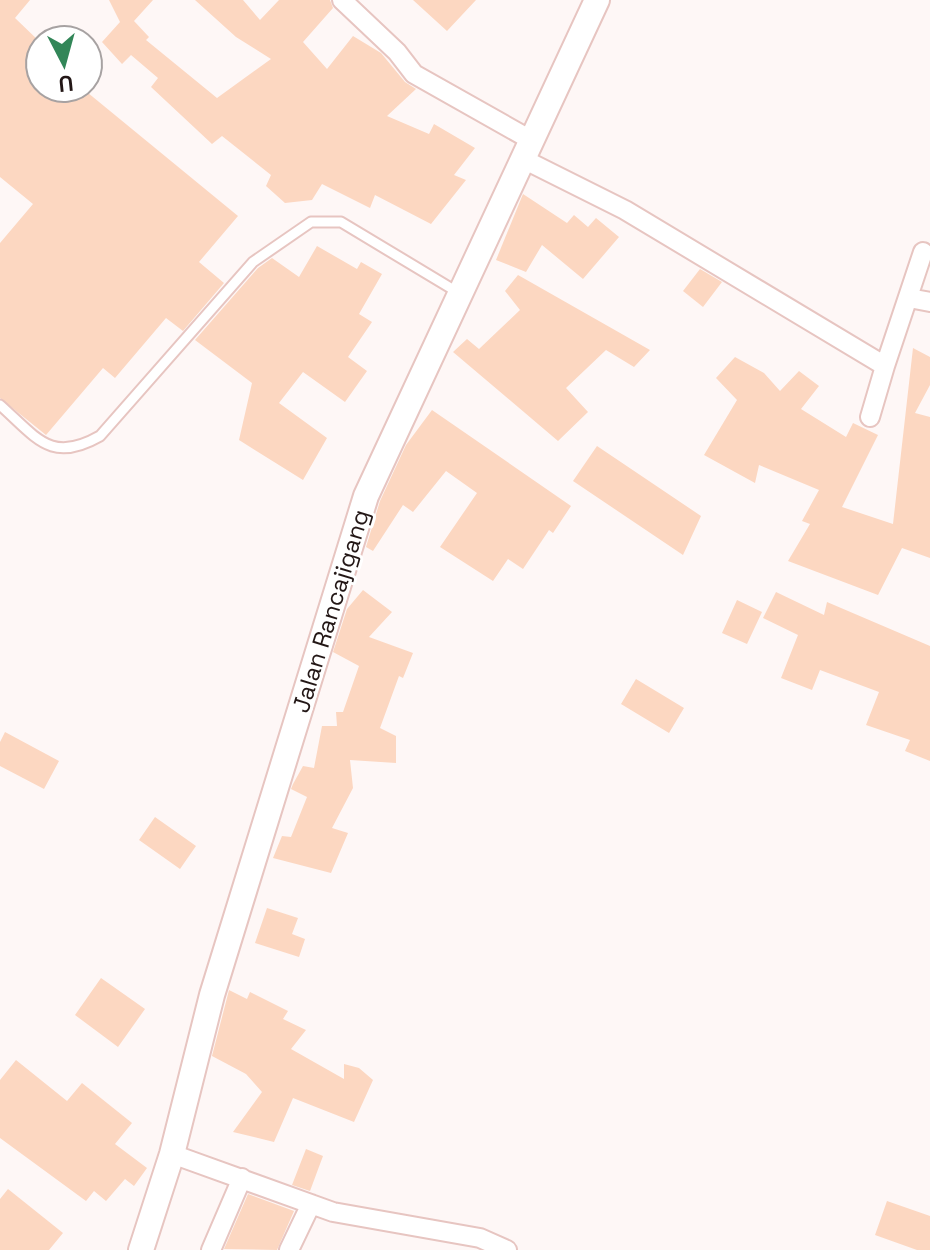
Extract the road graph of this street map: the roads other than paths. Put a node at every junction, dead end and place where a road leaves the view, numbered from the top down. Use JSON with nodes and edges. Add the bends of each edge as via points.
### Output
{"nodes":[{"id":1,"x":342,"y":0,"type":"edge"},
{"id":2,"x":597,"y":0,"type":"edge"},
{"id":3,"x":526,"y":149,"type":"junction"},
{"id":4,"x":923,"y":252,"type":"dead end"},
{"id":5,"x":463,"y":294,"type":"junction"},
{"id":6,"x":909,"y":298,"type":"junction"},
{"id":7,"x":930,"y":302,"type":"edge"},
{"id":8,"x":885,"y":366,"type":"junction"},
{"id":9,"x":0,"y":405,"type":"edge"},
{"id":10,"x":870,"y":417,"type":"dead end"},
{"id":11,"x":172,"y":1154,"type":"junction"},
{"id":12,"x":242,"y":1178,"type":"junction"},
{"id":13,"x":311,"y":1204,"type":"junction"},
{"id":14,"x":141,"y":1250,"type":"edge"},
{"id":15,"x":211,"y":1250,"type":"edge"},
{"id":16,"x":289,"y":1250,"type":"edge"},
{"id":17,"x":507,"y":1250,"type":"edge"}],
"edges":[{"from":1,"to":3,"type":"street","via":[[414,74]]},
{"from":2,"to":3,"type":"main road","name":"Jalan Rancajigang"},
{"from":3,"to":5,"type":"main road","name":"Jalan Rancajigang"},
{"from":3,"to":8,"type":"street"},
{"from":4,"to":6,"type":"street"},
{"from":5,"to":9,"type":"lane","via":[[341,222],[311,222],[253,262],[100,436],[79,448],[58,450]]},
{"from":5,"to":11,"type":"main road","name":"Jalan Rancajigang","via":[[366,496],[349,545],[212,995]]},
{"from":6,"to":7,"type":"street"},
{"from":6,"to":8,"type":"street"},
{"from":8,"to":10,"type":"street"},
{"from":11,"to":12,"type":"street"},
{"from":11,"to":14,"type":"main road","name":"Jalan Rancajigang"},
{"from":12,"to":13,"type":"street"},
{"from":12,"to":15,"type":"street"},
{"from":13,"to":16,"type":"street"},
{"from":13,"to":17,"type":"street","via":[[480,1238]]}]}
